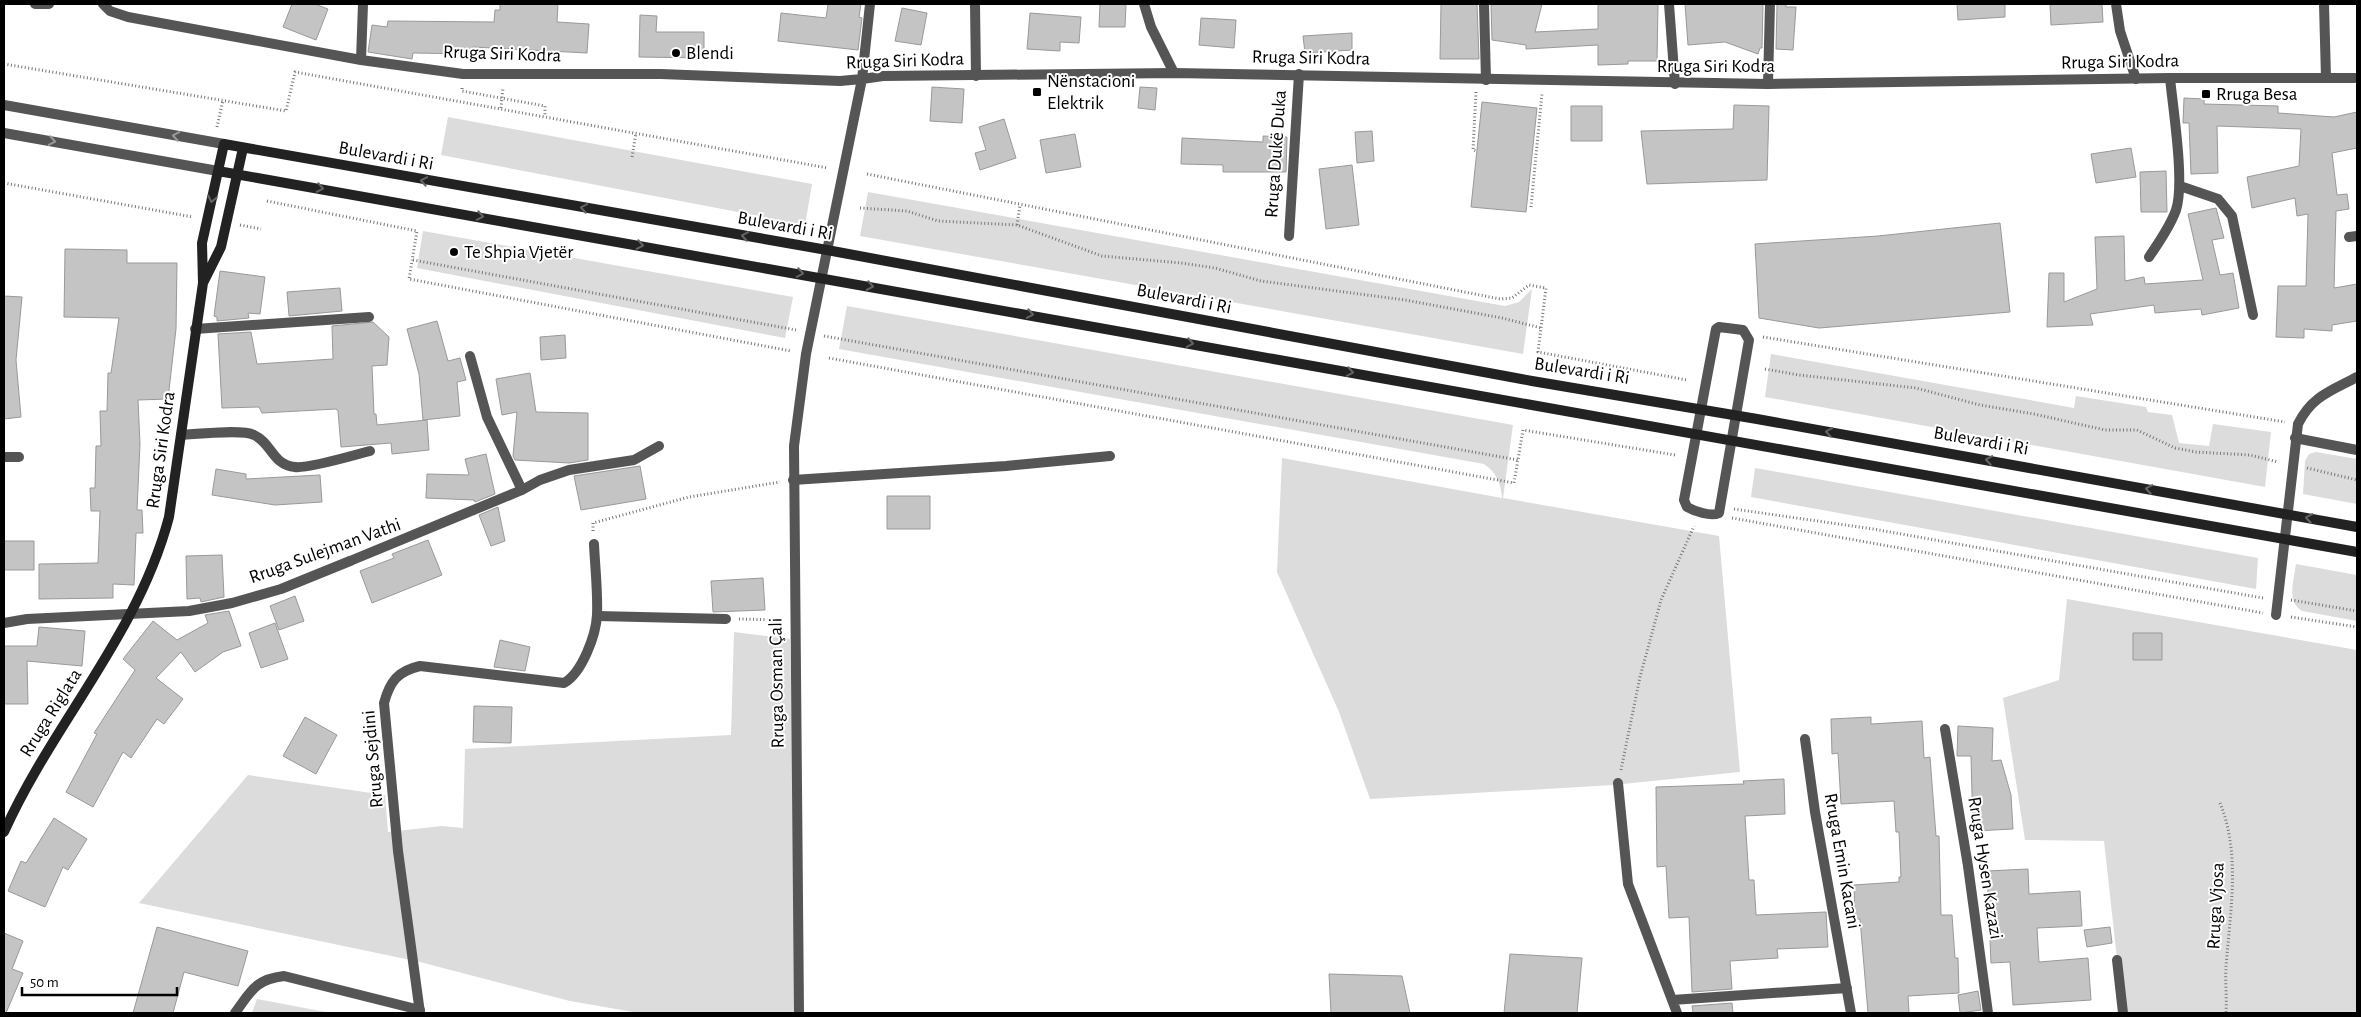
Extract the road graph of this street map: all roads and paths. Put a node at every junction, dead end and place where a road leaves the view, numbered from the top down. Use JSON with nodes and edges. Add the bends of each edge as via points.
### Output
{"nodes":[{"id":1,"x":35,"y":4,"type":"edge"},
{"id":2,"x":49,"y":4,"type":"edge"},
{"id":3,"x":103,"y":4,"type":"edge"},
{"id":4,"x":362,"y":4,"type":"edge"},
{"id":5,"x":870,"y":4,"type":"edge"},
{"id":6,"x":975,"y":4,"type":"edge"},
{"id":7,"x":1144,"y":4,"type":"edge"},
{"id":8,"x":1484,"y":4,"type":"edge"},
{"id":9,"x":1669,"y":4,"type":"edge"},
{"id":10,"x":1770,"y":4,"type":"edge"},
{"id":11,"x":2116,"y":4,"type":"edge"},
{"id":12,"x":2324,"y":4,"type":"edge"},
{"id":13,"x":361,"y":60,"type":"junction"},
{"id":14,"x":4,"y":64,"type":"edge"},
{"id":15,"x":1174,"y":72,"type":"junction"},
{"id":16,"x":504,"y":74,"type":"junction"},
{"id":17,"x":1299,"y":74,"type":"junction"},
{"id":18,"x":976,"y":76,"type":"junction"},
{"id":19,"x":2170,"y":78,"type":"junction"},
{"id":20,"x":2326,"y":78,"type":"junction"},
{"id":21,"x":2357,"y":78,"type":"edge"},
{"id":22,"x":862,"y":79,"type":"junction"},
{"id":23,"x":2136,"y":79,"type":"junction"},
{"id":24,"x":1481,"y":80,"type":"junction"},
{"id":25,"x":463,"y":81,"type":"dead end"},
{"id":26,"x":1544,"y":81,"type":"junction"},
{"id":27,"x":1674,"y":84,"type":"junction"},
{"id":28,"x":1768,"y":84,"type":"junction"},
{"id":29,"x":495,"y":86,"type":"dead end"},
{"id":30,"x":503,"y":88,"type":"junction"},
{"id":31,"x":502,"y":98,"type":"junction"},
{"id":32,"x":223,"y":100,"type":"junction"},
{"id":33,"x":4,"y":105,"type":"edge"},
{"id":34,"x":501,"y":108,"type":"junction"},
{"id":35,"x":545,"y":116,"type":"junction"},
{"id":36,"x":4,"y":133,"type":"edge"},
{"id":37,"x":636,"y":133,"type":"junction"},
{"id":38,"x":219,"y":143,"type":"junction"},
{"id":39,"x":244,"y":148,"type":"junction"},
{"id":40,"x":1477,"y":151,"type":"dead end"},
{"id":41,"x":632,"y":157,"type":"dead end"},
{"id":42,"x":828,"y":168,"type":"dead end"},
{"id":43,"x":218,"y":171,"type":"junction"},
{"id":44,"x":867,"y":174,"type":"dead end"},
{"id":45,"x":238,"y":175,"type":"junction"},
{"id":46,"x":4,"y":183,"type":"edge"},
{"id":47,"x":2180,"y":186,"type":"junction"},
{"id":48,"x":267,"y":201,"type":"dead end"},
{"id":49,"x":1020,"y":205,"type":"junction"},
{"id":50,"x":1531,"y":207,"type":"dead end"},
{"id":51,"x":860,"y":208,"type":"dead end"},
{"id":52,"x":196,"y":217,"type":"dead end"},
{"id":53,"x":227,"y":223,"type":"junction"},
{"id":54,"x":1017,"y":225,"type":"junction"},
{"id":55,"x":261,"y":229,"type":"dead end"},
{"id":56,"x":1289,"y":236,"type":"dead end"},
{"id":57,"x":827,"y":250,"type":"junction"},
{"id":58,"x":2149,"y":257,"type":"dead end"},
{"id":59,"x":413,"y":260,"type":"junction"},
{"id":60,"x":822,"y":277,"type":"junction"},
{"id":61,"x":203,"y":283,"type":"junction"},
{"id":62,"x":2253,"y":315,"type":"dead end"},
{"id":63,"x":369,"y":317,"type":"dead end"},
{"id":64,"x":1541,"y":328,"type":"junction"},
{"id":65,"x":195,"y":329,"type":"junction"},
{"id":66,"x":786,"y":329,"type":"dead end"},
{"id":67,"x":1748,"y":334,"type":"junction"},
{"id":68,"x":841,"y":339,"type":"dead end"},
{"id":69,"x":791,"y":351,"type":"dead end"},
{"id":70,"x":470,"y":356,"type":"dead end"},
{"id":71,"x":830,"y":358,"type":"dead end"},
{"id":72,"x":1766,"y":369,"type":"dead end"},
{"id":73,"x":2357,"y":377,"type":"edge"},
{"id":74,"x":1688,"y":380,"type":"dead end"},
{"id":75,"x":1702,"y":409,"type":"junction"},
{"id":76,"x":1736,"y":415,"type":"junction"},
{"id":77,"x":2298,"y":424,"type":"junction"},
{"id":78,"x":1697,"y":434,"type":"junction"},
{"id":79,"x":181,"y":435,"type":"junction"},
{"id":80,"x":2295,"y":438,"type":"junction"},
{"id":81,"x":1732,"y":440,"type":"junction"},
{"id":82,"x":659,"y":446,"type":"dead end"},
{"id":83,"x":2357,"y":450,"type":"edge"},
{"id":84,"x":370,"y":451,"type":"dead end"},
{"id":85,"x":1675,"y":455,"type":"dead end"},
{"id":86,"x":1110,"y":456,"type":"dead end"},
{"id":87,"x":4,"y":457,"type":"edge"},
{"id":88,"x":19,"y":457,"type":"dead end"},
{"id":89,"x":1518,"y":460,"type":"junction"},
{"id":90,"x":2278,"y":462,"type":"dead end"},
{"id":91,"x":2306,"y":468,"type":"dead end"},
{"id":92,"x":793,"y":480,"type":"junction"},
{"id":93,"x":2357,"y":480,"type":"edge"},
{"id":94,"x":522,"y":490,"type":"junction"},
{"id":95,"x":1717,"y":511,"type":"junction"},
{"id":96,"x":1701,"y":512,"type":"junction"},
{"id":97,"x":2287,"y":514,"type":"junction"},
{"id":98,"x":2357,"y":527,"type":"edge"},
{"id":99,"x":2284,"y":539,"type":"junction"},
{"id":100,"x":594,"y":544,"type":"joint"},
{"id":101,"x":2357,"y":552,"type":"edge"},
{"id":102,"x":2254,"y":598,"type":"dead end"},
{"id":103,"x":2293,"y":600,"type":"dead end"},
{"id":104,"x":2357,"y":611,"type":"edge"},
{"id":105,"x":132,"y":615,"type":"junction"},
{"id":106,"x":2276,"y":615,"type":"junction"},
{"id":107,"x":597,"y":616,"type":"junction"},
{"id":108,"x":726,"y":619,"type":"joint"},
{"id":109,"x":794,"y":620,"type":"junction"},
{"id":110,"x":4,"y":623,"type":"edge"},
{"id":111,"x":2357,"y":628,"type":"edge"},
{"id":112,"x":1945,"y":729,"type":"dead end"},
{"id":113,"x":1805,"y":740,"type":"dead end"},
{"id":114,"x":1618,"y":783,"type":"joint"},
{"id":115,"x":2220,"y":803,"type":"dead end"},
{"id":116,"x":4,"y":832,"type":"edge"},
{"id":117,"x":2117,"y":960,"type":"dead end"},
{"id":118,"x":1847,"y":988,"type":"junction"},
{"id":119,"x":1672,"y":1000,"type":"junction"},
{"id":120,"x":420,"y":1012,"type":"edge"},
{"id":121,"x":235,"y":1013,"type":"edge"},
{"id":122,"x":799,"y":1013,"type":"edge"},
{"id":123,"x":1677,"y":1013,"type":"edge"},
{"id":124,"x":1851,"y":1013,"type":"edge"},
{"id":125,"x":1988,"y":1013,"type":"edge"},
{"id":126,"x":2123,"y":1013,"type":"edge"},
{"id":127,"x":2226,"y":1013,"type":"edge"}],
"edges":[{"from":1,"to":2,"type":"street"},
{"from":3,"to":13,"type":"street","name":"Rruga Siri Kodra","via":[[110,11],[128,17]]},
{"from":4,"to":13,"type":"street"},
{"from":5,"to":22,"type":"street","name":"Rruga Osman Çali"},
{"from":6,"to":18,"type":"street"},
{"from":7,"to":15,"type":"street","via":[[1151,27]]},
{"from":8,"to":24,"type":"street"},
{"from":9,"to":27,"type":"street"},
{"from":10,"to":28,"type":"street"},
{"from":11,"to":23,"type":"street","via":[[2120,32]]},
{"from":12,"to":20,"type":"street"},
{"from":13,"to":16,"type":"street","name":"Rruga Siri Kodra","via":[[463,74]]},
{"from":14,"to":32,"type":"path"},
{"from":15,"to":17,"type":"street","name":"Rruga Siri Kodra"},
{"from":15,"to":18,"type":"street","name":"Rruga Siri Kodra"},
{"from":16,"to":22,"type":"street","name":"Rruga Siri Kodra"},
{"from":16,"to":30,"type":"path"},
{"from":17,"to":24,"type":"street","name":"Rruga Siri Kodra"},
{"from":17,"to":56,"type":"street","name":"Rruga Dukë Duka"},
{"from":18,"to":22,"type":"street","name":"Rruga Siri Kodra"},
{"from":19,"to":20,"type":"street","name":"Rruga Siri Kodra"},
{"from":19,"to":23,"type":"street","name":"Rruga Siri Kodra"},
{"from":19,"to":47,"type":"street"},
{"from":20,"to":21,"type":"street","name":"Rruga Siri Kodra"},
{"from":22,"to":57,"type":"street","name":"Rruga Osman Çali"},
{"from":23,"to":28,"type":"street","name":"Rruga Siri Kodra"},
{"from":24,"to":26,"type":"street","name":"Rruga Siri Kodra"},
{"from":24,"to":40,"type":"path","via":[[1473,150]]},
{"from":25,"to":31,"type":"path","via":[[462,91]]},
{"from":26,"to":27,"type":"street","name":"Rruga Siri Kodra"},
{"from":26,"to":50,"type":"path"},
{"from":27,"to":28,"type":"street","name":"Rruga Siri Kodra"},
{"from":29,"to":30,"type":"path"},
{"from":30,"to":31,"type":"path"},
{"from":31,"to":34,"type":"path"},
{"from":31,"to":35,"type":"path","via":[[545,106]]},
{"from":32,"to":34,"type":"path","via":[[286,110],[295,72]]},
{"from":32,"to":38,"type":"path"},
{"from":38,"to":33,"type":"street","name":"Bulevardi i Ri","one_way":true},
{"from":34,"to":35,"type":"path"},
{"from":35,"to":37,"type":"path"},
{"from":36,"to":43,"type":"street","one_way":true},
{"from":37,"to":41,"type":"path"},
{"from":37,"to":42,"type":"path"},
{"from":38,"to":39,"type":"main road","name":"Bulevardi i Ri"},
{"from":38,"to":43,"type":"main road","name":"Rruga Siri Kodra"},
{"from":39,"to":45,"type":"main road","name":"Rruga Siri Kodra"},
{"from":57,"to":39,"type":"main road","name":"Bulevardi i Ri","one_way":true},
{"from":43,"to":45,"type":"main road"},
{"from":43,"to":61,"type":"main road","name":"Rruga Siri Kodra","one_way":true,"via":[[202,243]]},
{"from":44,"to":49,"type":"path"},
{"from":45,"to":53,"type":"main road","name":"Rruga Siri Kodra"},
{"from":45,"to":60,"type":"main road","one_way":true},
{"from":46,"to":52,"type":"path"},
{"from":47,"to":58,"type":"street","via":[[2177,208]]},
{"from":47,"to":62,"type":"street","via":[[2218,199],[2232,216]]},
{"from":48,"to":59,"type":"path","via":[[417,231]]},
{"from":49,"to":54,"type":"path"},
{"from":49,"to":64,"type":"path","via":[[1500,299],[1512,298],[1529,285],[1546,288]]},
{"from":51,"to":54,"type":"path","via":[[907,211],[938,221]]},
{"from":53,"to":55,"type":"path"},
{"from":53,"to":61,"type":"main road","name":"Rruga Siri Kodra","via":[[221,247]]},
{"from":54,"to":64,"type":"path","via":[[1102,256],[1215,268],[1261,281],[1405,300]]},
{"from":57,"to":60,"type":"street","name":"Rruga Osman Çali"},
{"from":57,"to":75,"type":"main road","name":"Bulevardi i Ri","via":[[1522,380]]},
{"from":59,"to":66,"type":"path"},
{"from":59,"to":69,"type":"path","via":[[409,279]]},
{"from":60,"to":78,"type":"main road","one_way":true},
{"from":60,"to":92,"type":"street","name":"Rruga Osman Çali","via":[[797,413]]},
{"from":61,"to":65,"type":"main road","name":"Rruga Siri Kodra"},
{"from":63,"to":65,"type":"street"},
{"from":64,"to":74,"type":"path","via":[[1538,352]]},
{"from":65,"to":79,"type":"main road","name":"Rruga Siri Kodra"},
{"from":67,"to":75,"type":"street","via":[[1743,330],[1716,329]]},
{"from":67,"to":76,"type":"street"},
{"from":67,"to":77,"type":"path"},
{"from":68,"to":89,"type":"path"},
{"from":70,"to":94,"type":"street","via":[[487,416]]},
{"from":71,"to":89,"type":"path","via":[[1514,484]]},
{"from":72,"to":90,"type":"path","via":[[1916,388],[1980,405],[2105,430],[2137,430],[2175,448],[2250,455]]},
{"from":73,"to":77,"type":"street","via":[[2315,400],[2306,408]]},
{"from":75,"to":76,"type":"main road","name":"Bulevardi i Ri"},
{"from":75,"to":78,"type":"street"},
{"from":76,"to":81,"type":"street"},
{"from":97,"to":76,"type":"main road","name":"Bulevardi i Ri","one_way":true},
{"from":77,"to":80,"type":"street"},
{"from":78,"to":81,"type":"main road"},
{"from":78,"to":96,"type":"street","via":[[1684,500],[1687,507]]},
{"from":79,"to":84,"type":"street","via":[[248,433],[262,441],[283,465],[296,468]]},
{"from":79,"to":105,"type":"main road","name":"Rruga Siri Kodra","via":[[169,517],[160,550]]},
{"from":80,"to":83,"type":"street"},
{"from":80,"to":97,"type":"street"},
{"from":81,"to":95,"type":"street"},
{"from":81,"to":99,"type":"main road"},
{"from":82,"to":94,"type":"street","name":"Rruga Sulejman Vathi","via":[[634,460],[569,470]]},
{"from":85,"to":89,"type":"path","via":[[1523,430]]},
{"from":86,"to":92,"type":"street"},
{"from":87,"to":88,"type":"street"},
{"from":91,"to":93,"type":"path"},
{"from":92,"to":100,"type":"path","via":[[689,497],[593,523]]},
{"from":92,"to":109,"type":"street","name":"Rruga Osman Çali"},
{"from":94,"to":105,"type":"street","name":"Rruga Sulejman Vathi","via":[[281,589],[189,611]]},
{"from":95,"to":96,"type":"street"},
{"from":95,"to":102,"type":"path","via":[[1873,529]]},
{"from":95,"to":106,"type":"path"},
{"from":96,"to":114,"type":"path","via":[[1661,600],[1640,677]]},
{"from":98,"to":97,"type":"main road","name":"Bulevardi i Ri","one_way":true},
{"from":97,"to":99,"type":"street"},
{"from":99,"to":101,"type":"main road"},
{"from":99,"to":106,"type":"street"},
{"from":100,"to":107,"type":"street","name":"Rruga Sejdini"},
{"from":103,"to":104,"type":"path"},
{"from":105,"to":110,"type":"street","name":"Rruga Sulejman Vathi","via":[[27,619]]},
{"from":105,"to":116,"type":"main road","name":"Rruga Riglata","via":[[42,759]]},
{"from":106,"to":111,"type":"path"},
{"from":107,"to":108,"type":"street"},
{"from":107,"to":120,"type":"street","name":"Rruga Sejdini","via":[[580,667],[564,683],[420,666],[408,668],[388,687],[384,703],[398,851]]},
{"from":108,"to":109,"type":"path"},
{"from":109,"to":122,"type":"street","name":"Rruga Osman Çali"},
{"from":112,"to":125,"type":"street","name":"Rruga Hysen Kazazi"},
{"from":113,"to":118,"type":"street","name":"Rruga Emin Kacani"},
{"from":114,"to":119,"type":"street","via":[[1628,884]]},
{"from":115,"to":127,"type":"path","name":"Rruga Vjosa","via":[[2228,822],[2233,849]]},
{"from":117,"to":126,"type":"street"},
{"from":118,"to":119,"type":"street"},
{"from":118,"to":124,"type":"street","name":"Rruga Emin Kacani"},
{"from":119,"to":123,"type":"street"},
{"from":120,"to":121,"type":"street","name":"Rruga Sejdini","via":[[284,976],[259,982]]}]}
